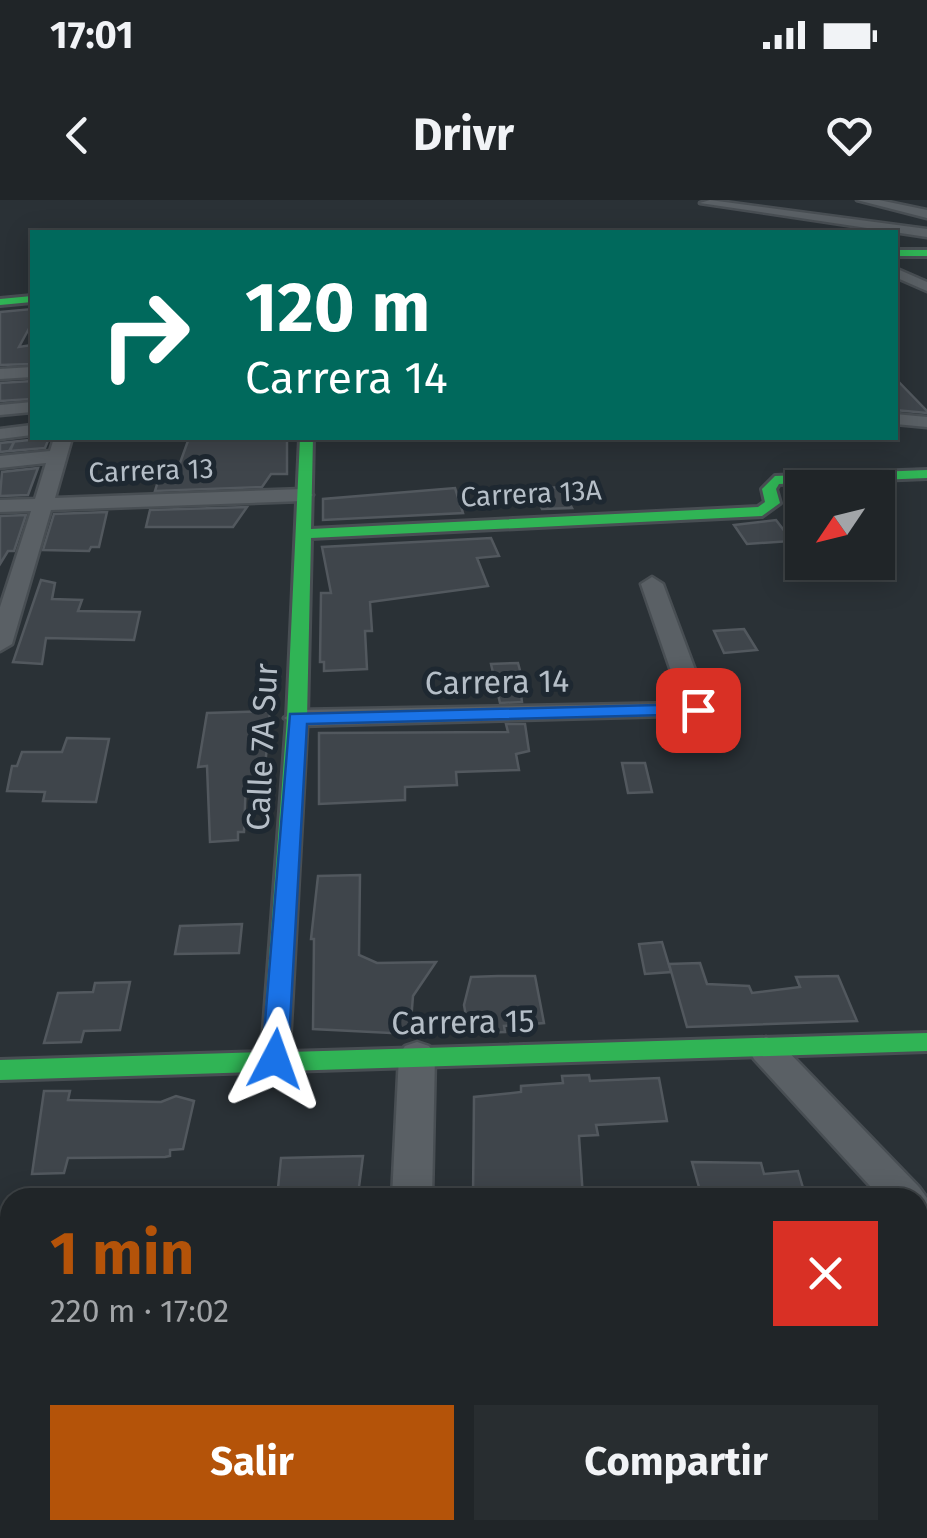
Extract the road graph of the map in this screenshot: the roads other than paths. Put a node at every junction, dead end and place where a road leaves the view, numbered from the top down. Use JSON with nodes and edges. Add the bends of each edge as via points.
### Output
{"nodes":[{"id":1,"x":864,"y":200,"type":"edge"},
{"id":2,"x":706,"y":203,"type":"dead end"},
{"id":3,"x":738,"y":203,"type":"edge"},
{"id":4,"x":927,"y":214,"type":"edge"},
{"id":5,"x":927,"y":233,"type":"edge"},
{"id":6,"x":898,"y":253,"type":"edge"},
{"id":7,"x":927,"y":254,"type":"edge"},
{"id":8,"x":898,"y":273,"type":"edge"},
{"id":9,"x":927,"y":287,"type":"edge"},
{"id":10,"x":30,"y":299,"type":"edge"},
{"id":11,"x":0,"y":302,"type":"edge"},
{"id":12,"x":30,"y":372,"type":"edge"},
{"id":13,"x":0,"y":374,"type":"edge"},
{"id":14,"x":30,"y":406,"type":"edge"},
{"id":15,"x":0,"y":410,"type":"edge"},
{"id":16,"x":898,"y":419,"type":"edge"},
{"id":17,"x":927,"y":422,"type":"edge"},
{"id":18,"x":30,"y":430,"type":"edge"},
{"id":19,"x":0,"y":434,"type":"edge"},
{"id":20,"x":306,"y":440,"type":"edge"},
{"id":21,"x":61,"y":447,"type":"edge"},
{"id":22,"x":0,"y":462,"type":"edge"},
{"id":23,"x":927,"y":474,"type":"edge"},
{"id":24,"x":303,"y":495,"type":"junction"},
{"id":25,"x":44,"y":503,"type":"junction"},
{"id":26,"x":0,"y":506,"type":"edge"},
{"id":27,"x":302,"y":534,"type":"junction"},
{"id":28,"x":652,"y":584,"type":"dead end"},
{"id":29,"x":0,"y":644,"type":"edge"},
{"id":30,"x":297,"y":718,"type":"junction"},
{"id":31,"x":927,"y":1042,"type":"edge"},
{"id":32,"x":766,"y":1050,"type":"junction"},
{"id":33,"x":417,"y":1055,"type":"junction"},
{"id":34,"x":275,"y":1059,"type":"junction"},
{"id":35,"x":0,"y":1070,"type":"edge"},
{"id":36,"x":412,"y":1188,"type":"edge"},
{"id":37,"x":896,"y":1188,"type":"edge"}],
"edges":[{"from":1,"to":4,"type":"street"},
{"from":2,"to":3,"type":"street"},
{"from":3,"to":5,"type":"street"},
{"from":6,"to":7,"type":"street"},
{"from":8,"to":9,"type":"street"},
{"from":10,"to":11,"type":"street"},
{"from":12,"to":13,"type":"street"},
{"from":14,"to":15,"type":"street"},
{"from":16,"to":17,"type":"street"},
{"from":18,"to":19,"type":"street"},
{"from":20,"to":24,"type":"street","name":"Calle 7A Sur"},
{"from":21,"to":22,"type":"street"},
{"from":21,"to":25,"type":"street"},
{"from":23,"to":27,"type":"street","name":"Carrera 13A","via":[[775,480],[769,490],[773,503],[762,511]]},
{"from":24,"to":25,"type":"street","name":"Carrera 13"},
{"from":24,"to":27,"type":"street","name":"Calle 7A Sur"},
{"from":25,"to":26,"type":"street","name":"Carrera 13"},
{"from":25,"to":29,"type":"street"},
{"from":27,"to":30,"type":"street","name":"Calle 7A Sur"},
{"from":28,"to":30,"type":"street","name":"Carrera 14","via":[[698,710]]},
{"from":30,"to":34,"type":"street","name":"Calle 7A Sur"},
{"from":31,"to":32,"type":"street","name":"Carrera 15"},
{"from":32,"to":33,"type":"street","name":"Carrera 15"},
{"from":32,"to":37,"type":"street"},
{"from":33,"to":34,"type":"street","name":"Carrera 15"},
{"from":33,"to":36,"type":"street"},
{"from":34,"to":35,"type":"street","name":"Carrera 15"}]}
